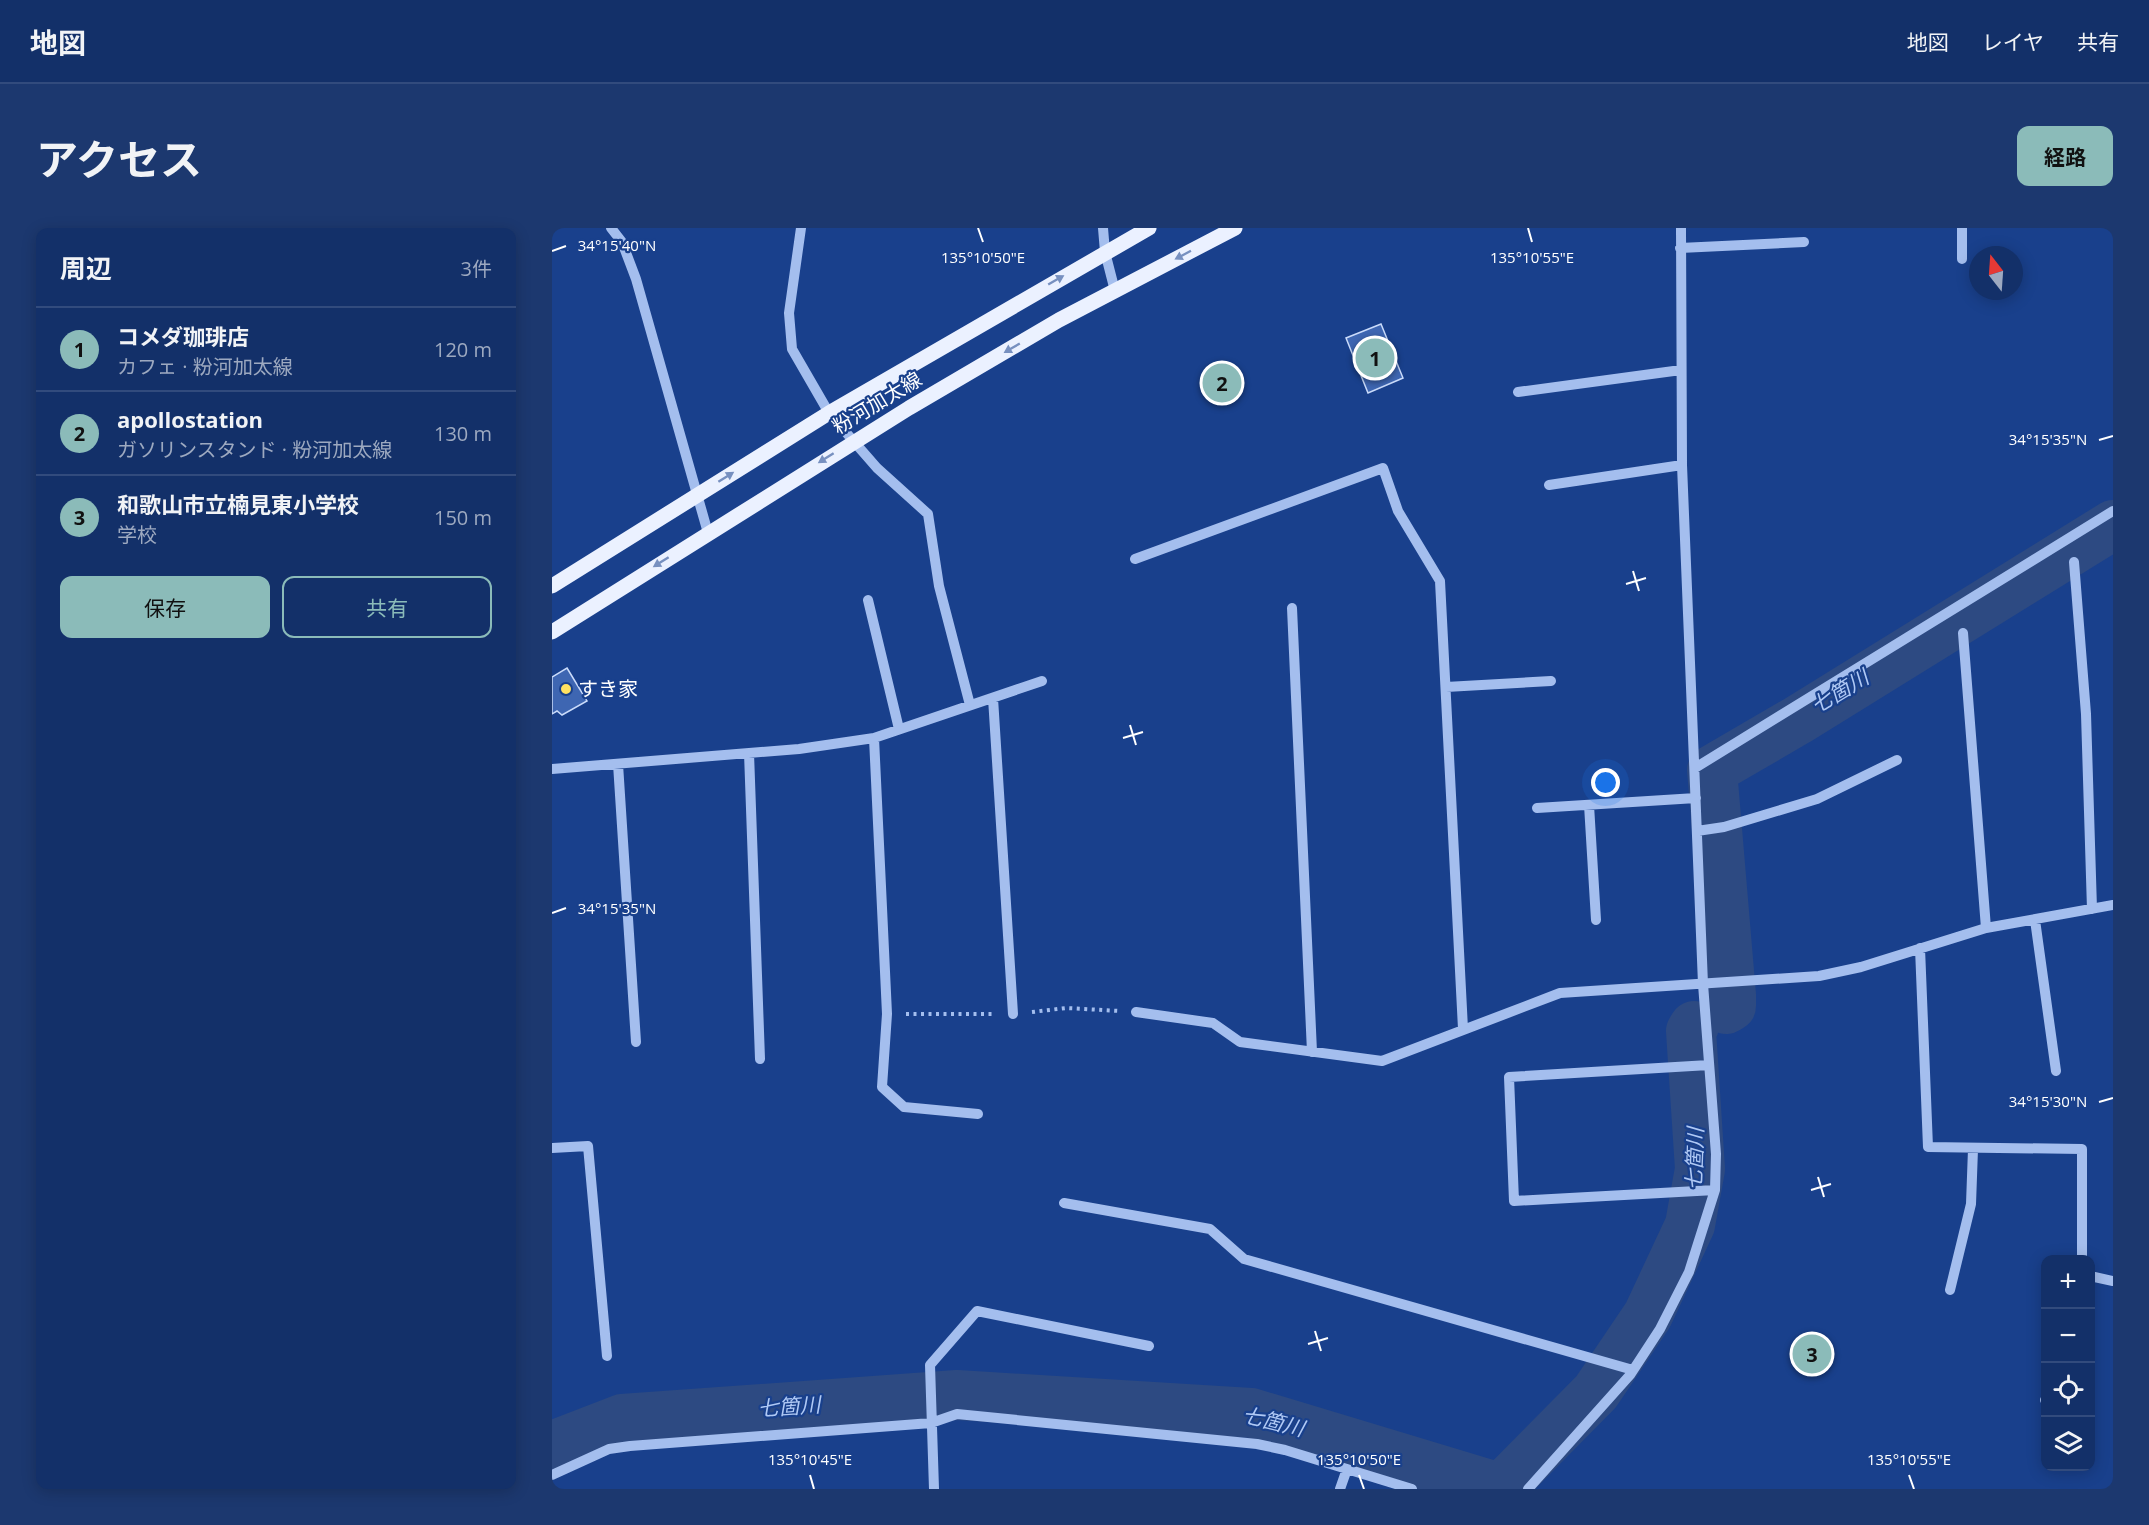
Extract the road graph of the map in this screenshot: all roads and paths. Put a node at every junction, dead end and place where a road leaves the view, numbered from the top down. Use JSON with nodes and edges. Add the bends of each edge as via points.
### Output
{"nodes":[{"id":1,"x":611,"y":228,"type":"edge"},
{"id":2,"x":801,"y":228,"type":"edge"},
{"id":3,"x":1103,"y":228,"type":"edge"},
{"id":4,"x":1149,"y":228,"type":"edge"},
{"id":5,"x":1235,"y":228,"type":"edge"},
{"id":6,"x":1681,"y":228,"type":"edge"},
{"id":7,"x":1962,"y":228,"type":"edge"},
{"id":8,"x":1804,"y":242,"type":"dead end"},
{"id":9,"x":1680,"y":248,"type":"junction"},
{"id":10,"x":1105,"y":252,"type":"junction"},
{"id":11,"x":1962,"y":259,"type":"dead end"},
{"id":12,"x":1115,"y":291,"type":"junction"},
{"id":13,"x":1681,"y":370,"type":"junction"},
{"id":14,"x":1518,"y":392,"type":"dead end"},
{"id":15,"x":829,"y":413,"type":"junction"},
{"id":16,"x":853,"y":441,"type":"junction"},
{"id":17,"x":1682,"y":465,"type":"junction"},
{"id":18,"x":1549,"y":485,"type":"dead end"},
{"id":19,"x":697,"y":495,"type":"junction"},
{"id":20,"x":2113,"y":511,"type":"edge"},
{"id":21,"x":708,"y":533,"type":"junction"},
{"id":22,"x":1135,"y":559,"type":"dead end"},
{"id":23,"x":2074,"y":562,"type":"dead end"},
{"id":24,"x":552,"y":586,"type":"edge"},
{"id":25,"x":868,"y":600,"type":"dead end"},
{"id":26,"x":1292,"y":608,"type":"dead end"},
{"id":27,"x":552,"y":632,"type":"edge"},
{"id":28,"x":1963,"y":633,"type":"dead end"},
{"id":29,"x":1042,"y":681,"type":"dead end"},
{"id":30,"x":1551,"y":681,"type":"dead end"},
{"id":31,"x":1446,"y":687,"type":"junction"},
{"id":32,"x":993,"y":698,"type":"junction"},
{"id":33,"x":970,"y":705,"type":"junction"},
{"id":34,"x":899,"y":729,"type":"junction"},
{"id":35,"x":874,"y":738,"type":"junction"},
{"id":36,"x":749,"y":753,"type":"junction"},
{"id":37,"x":1897,"y":760,"type":"dead end"},
{"id":38,"x":618,"y":764,"type":"junction"},
{"id":39,"x":1695,"y":768,"type":"junction"},
{"id":40,"x":552,"y":769,"type":"edge"},
{"id":41,"x":1696,"y":798,"type":"junction"},
{"id":42,"x":1589,"y":805,"type":"junction"},
{"id":43,"x":1537,"y":808,"type":"dead end"},
{"id":44,"x":1697,"y":831,"type":"junction"},
{"id":45,"x":2113,"y":905,"type":"edge"},
{"id":46,"x":2092,"y":909,"type":"junction"},
{"id":47,"x":1596,"y":920,"type":"dead end"},
{"id":48,"x":2035,"y":920,"type":"junction"},
{"id":49,"x":1986,"y":928,"type":"junction"},
{"id":50,"x":1920,"y":948,"type":"junction"},
{"id":51,"x":1704,"y":984,"type":"junction"},
{"id":52,"x":1136,"y":1012,"type":"dead end"},
{"id":53,"x":1013,"y":1014,"type":"dead end"},
{"id":54,"x":1463,"y":1029,"type":"junction"},
{"id":55,"x":636,"y":1042,"type":"dead end"},
{"id":56,"x":1312,"y":1052,"type":"junction"},
{"id":57,"x":760,"y":1059,"type":"dead end"},
{"id":58,"x":1706,"y":1066,"type":"junction"},
{"id":59,"x":2056,"y":1071,"type":"dead end"},
{"id":60,"x":978,"y":1114,"type":"dead end"},
{"id":61,"x":552,"y":1148,"type":"edge"},
{"id":62,"x":1972,"y":1149,"type":"junction"},
{"id":63,"x":1710,"y":1190,"type":"junction"},
{"id":64,"x":1064,"y":1203,"type":"dead end"},
{"id":65,"x":2082,"y":1255,"type":"edge"},
{"id":66,"x":2095,"y":1277,"type":"edge"},
{"id":67,"x":2113,"y":1281,"type":"edge"},
{"id":68,"x":1950,"y":1290,"type":"dead end"},
{"id":69,"x":1149,"y":1346,"type":"dead end"},
{"id":70,"x":607,"y":1356,"type":"dead end"},
{"id":71,"x":1633,"y":1370,"type":"junction"},
{"id":72,"x":931,"y":1423,"type":"junction"},
{"id":73,"x":1347,"y":1469,"type":"junction"},
{"id":74,"x":552,"y":1475,"type":"edge"},
{"id":75,"x":934,"y":1489,"type":"edge"},
{"id":76,"x":1340,"y":1489,"type":"edge"},
{"id":77,"x":1412,"y":1489,"type":"edge"},
{"id":78,"x":1528,"y":1489,"type":"edge"}],
"edges":[{"from":1,"to":19,"type":"street","via":[[622,242],[636,279]]},
{"from":2,"to":15,"type":"street","via":[[789,313],[792,350]]},
{"from":3,"to":10,"type":"street"},
{"from":4,"to":10,"type":"main road","name":"粉河加太線"},
{"from":5,"to":12,"type":"main road","name":"粉河加太線","one_way":true},
{"from":6,"to":9,"type":"street"},
{"from":7,"to":11,"type":"street"},
{"from":8,"to":9,"type":"street"},
{"from":9,"to":13,"type":"street"},
{"from":10,"to":12,"type":"street"},
{"from":15,"to":10,"type":"main road","name":"粉河加太線","one_way":true},
{"from":12,"to":16,"type":"main road","name":"粉河加太線","one_way":true},
{"from":13,"to":14,"type":"street"},
{"from":13,"to":17,"type":"street"},
{"from":15,"to":16,"type":"street"},
{"from":19,"to":15,"type":"main road","name":"粉河加太線","one_way":true},
{"from":16,"to":21,"type":"main road","name":"粉河加太線","one_way":true},
{"from":16,"to":33,"type":"street","via":[[928,514],[939,586]]},
{"from":17,"to":18,"type":"street"},
{"from":17,"to":39,"type":"street"},
{"from":19,"to":21,"type":"street"},
{"from":19,"to":24,"type":"main road","name":"粉河加太線"},
{"from":20,"to":39,"type":"street"},
{"from":21,"to":27,"type":"main road","name":"粉河加太線","one_way":true},
{"from":22,"to":31,"type":"street","via":[[1383,468],[1398,511],[1440,581]]},
{"from":23,"to":46,"type":"street","via":[[2086,714]]},
{"from":25,"to":34,"type":"street"},
{"from":26,"to":56,"type":"street"},
{"from":28,"to":49,"type":"street"},
{"from":29,"to":32,"type":"street"},
{"from":30,"to":31,"type":"street"},
{"from":31,"to":54,"type":"street"},
{"from":32,"to":33,"type":"street"},
{"from":32,"to":53,"type":"street"},
{"from":33,"to":34,"type":"street"},
{"from":34,"to":35,"type":"street"},
{"from":35,"to":36,"type":"street"},
{"from":35,"to":60,"type":"street","via":[[887,1014],[882,1087],[904,1107]]},
{"from":36,"to":38,"type":"street"},
{"from":36,"to":57,"type":"street"},
{"from":37,"to":44,"type":"street","via":[[1816,800]]},
{"from":38,"to":40,"type":"street"},
{"from":38,"to":55,"type":"street"},
{"from":39,"to":41,"type":"street"},
{"from":41,"to":42,"type":"street"},
{"from":41,"to":44,"type":"street"},
{"from":42,"to":43,"type":"street"},
{"from":42,"to":47,"type":"street"},
{"from":44,"to":51,"type":"street"},
{"from":45,"to":46,"type":"street"},
{"from":46,"to":48,"type":"street"},
{"from":48,"to":49,"type":"street"},
{"from":48,"to":59,"type":"street"},
{"from":49,"to":50,"type":"street"},
{"from":50,"to":51,"type":"street","via":[[1819,976]]},
{"from":50,"to":62,"type":"street","via":[[1928,1147]]},
{"from":51,"to":54,"type":"street","via":[[1560,993]]},
{"from":51,"to":58,"type":"street"},
{"from":52,"to":56,"type":"street","via":[[1193,1018],[1214,1023],[1240,1042]]},
{"from":54,"to":56,"type":"street","via":[[1382,1061]]},
{"from":58,"to":63,"type":"street","via":[[1716,1154]]},
{"from":58,"to":63,"type":"street","via":[[1509,1077],[1514,1202]]},
{"from":61,"to":70,"type":"street","via":[[588,1146]]},
{"from":62,"to":65,"type":"street","via":[[2082,1149]]},
{"from":62,"to":68,"type":"street","via":[[1971,1204]]},
{"from":63,"to":71,"type":"street","via":[[1689,1272],[1660,1329]]},
{"from":64,"to":71,"type":"street","via":[[1210,1229],[1245,1259]]},
{"from":66,"to":67,"type":"street"},
{"from":69,"to":72,"type":"street","via":[[977,1311],[930,1365]]},
{"from":71,"to":78,"type":"street"},
{"from":72,"to":73,"type":"street","via":[[957,1414],[1257,1444]]},
{"from":72,"to":74,"type":"street","via":[[630,1446],[599,1453]]},
{"from":72,"to":75,"type":"street"},
{"from":73,"to":76,"type":"street"},
{"from":73,"to":77,"type":"street"}]}
